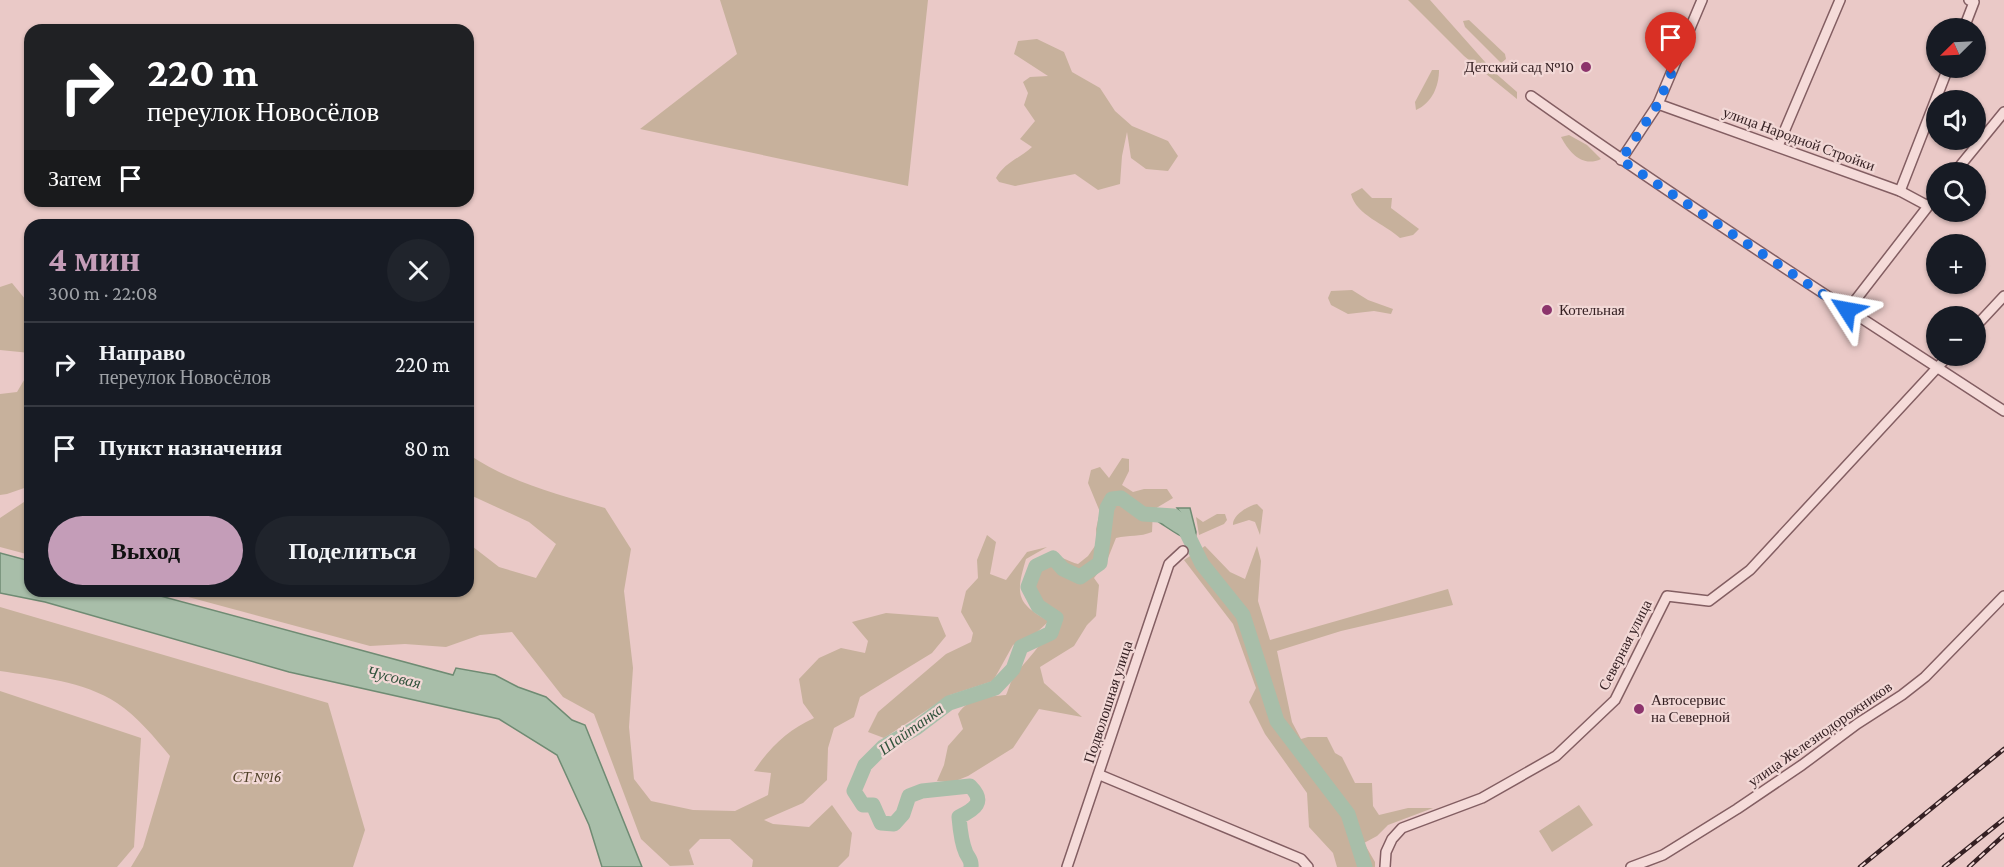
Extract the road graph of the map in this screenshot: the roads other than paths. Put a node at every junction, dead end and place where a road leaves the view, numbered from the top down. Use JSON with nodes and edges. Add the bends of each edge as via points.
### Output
{"nodes":[{"id":1,"x":1702,"y":0,"type":"edge"},
{"id":2,"x":1840,"y":0,"type":"edge"},
{"id":3,"x":1969,"y":0,"type":"edge"},
{"id":4,"x":1968,"y":18,"type":"edge"},
{"id":5,"x":1944,"y":78,"type":"edge"},
{"id":6,"x":1531,"y":96,"type":"dead end"},
{"id":7,"x":1658,"y":104,"type":"junction"},
{"id":8,"x":2004,"y":112,"type":"edge"},
{"id":9,"x":1778,"y":146,"type":"junction"},
{"id":10,"x":1621,"y":160,"type":"junction"},
{"id":11,"x":1963,"y":162,"type":"edge"},
{"id":12,"x":1900,"y":191,"type":"junction"},
{"id":13,"x":1926,"y":205,"type":"edge"},
{"id":14,"x":1926,"y":209,"type":"edge"},
{"id":15,"x":2004,"y":296,"type":"edge"},
{"id":16,"x":1847,"y":310,"type":"junction"},
{"id":17,"x":1986,"y":315,"type":"edge"},
{"id":18,"x":1937,"y":367,"type":"junction"},
{"id":19,"x":2004,"y":411,"type":"edge"},
{"id":20,"x":1183,"y":551,"type":"dead end"},
{"id":21,"x":2004,"y":596,"type":"edge"},
{"id":22,"x":1100,"y":775,"type":"junction"},
{"id":23,"x":1067,"y":867,"type":"edge"},
{"id":24,"x":1308,"y":867,"type":"edge"},
{"id":25,"x":1385,"y":867,"type":"edge"},
{"id":26,"x":1630,"y":867,"type":"edge"}],
"edges":[{"from":1,"to":7,"type":"street"},
{"from":2,"to":9,"type":"street"},
{"from":3,"to":4,"type":"street","via":[[1974,2]]},
{"from":5,"to":12,"type":"street"},
{"from":6,"to":10,"type":"street"},
{"from":7,"to":9,"type":"street","name":"улица Народной Стройки"},
{"from":7,"to":10,"type":"street"},
{"from":8,"to":11,"type":"street"},
{"from":9,"to":12,"type":"street","name":"улица Народной Стройки"},
{"from":10,"to":16,"type":"street"},
{"from":12,"to":13,"type":"street","name":"улица Народной Стройки"},
{"from":14,"to":16,"type":"street"},
{"from":15,"to":17,"type":"street"},
{"from":16,"to":18,"type":"street"},
{"from":18,"to":19,"type":"street"},
{"from":18,"to":25,"type":"street","name":"Северная улица","via":[[1750,570],[1709,601],[1667,596],[1615,700],[1556,756],[1482,798],[1402,828],[1389,846]]},
{"from":20,"to":22,"type":"street","name":"Подволошная улица","via":[[1169,564]]},
{"from":21,"to":26,"type":"street","name":"улица Железнодорожников","via":[[1925,677],[1902,695],[1756,797],[1664,855]]},
{"from":22,"to":23,"type":"street","name":"Подволошная улица"},
{"from":22,"to":24,"type":"street","via":[[1301,859]]}]}
